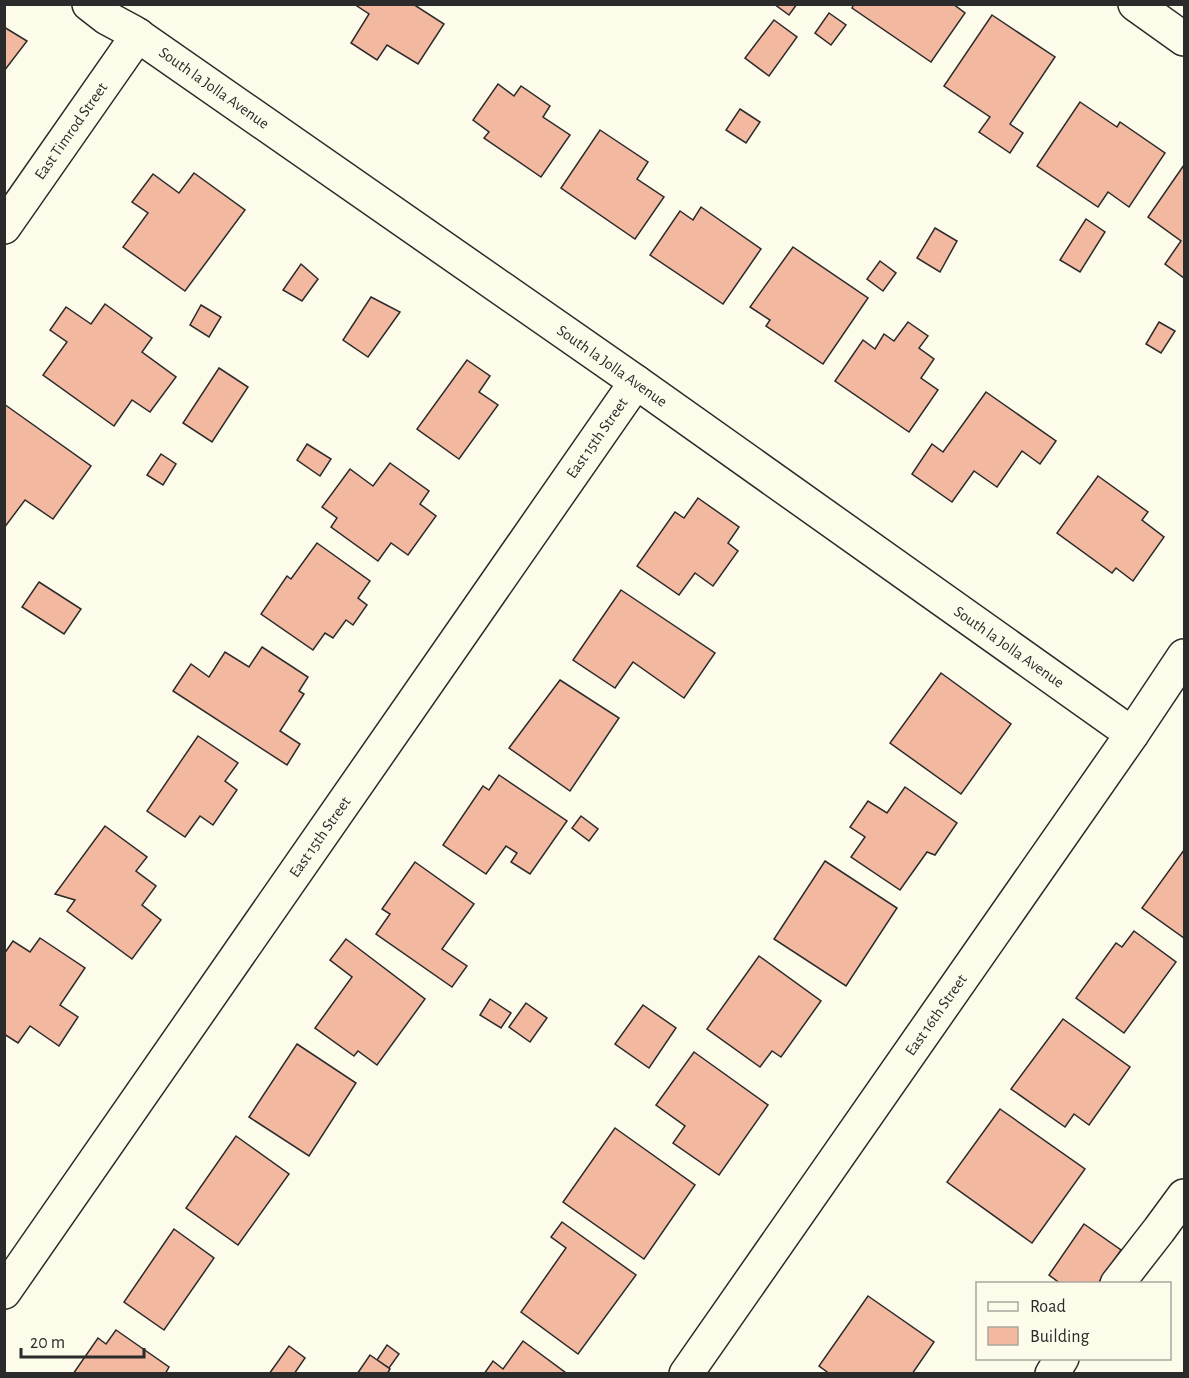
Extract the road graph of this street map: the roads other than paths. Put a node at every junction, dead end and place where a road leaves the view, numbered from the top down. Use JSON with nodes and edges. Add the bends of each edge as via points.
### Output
{"nodes":[{"id":1,"x":89,"y":4,"type":"edge"},
{"id":2,"x":1135,"y":4,"type":"edge"},
{"id":3,"x":138,"y":35,"type":"junction"},
{"id":4,"x":1185,"y":39,"type":"edge"},
{"id":5,"x":4,"y":227,"type":"edge"},
{"id":6,"x":636,"y":382,"type":"junction"},
{"id":7,"x":1185,"y":656,"type":"edge"},
{"id":8,"x":1132,"y":734,"type":"junction"},
{"id":9,"x":1185,"y":1196,"type":"edge"},
{"id":10,"x":1119,"y":1282,"type":"edge"},
{"id":11,"x":4,"y":1292,"type":"edge"},
{"id":12,"x":1061,"y":1360,"type":"edge"},
{"id":13,"x":686,"y":1374,"type":"edge"},
{"id":14,"x":1052,"y":1374,"type":"edge"}],
"edges":[{"from":1,"to":3,"type":"street","name":"South la Jolla Avenue"},
{"from":2,"to":4,"type":"street"},
{"from":3,"to":5,"type":"street","name":"East Timrod Street"},
{"from":3,"to":6,"type":"street","name":"South la Jolla Avenue"},
{"from":6,"to":8,"type":"street","name":"South la Jolla Avenue"},
{"from":6,"to":11,"type":"street","name":"East 15th Street"},
{"from":7,"to":8,"type":"street","name":"East 16th Street"},
{"from":8,"to":13,"type":"street","name":"East 16th Street"},
{"from":9,"to":10,"type":"street"},
{"from":12,"to":14,"type":"street"}]}
